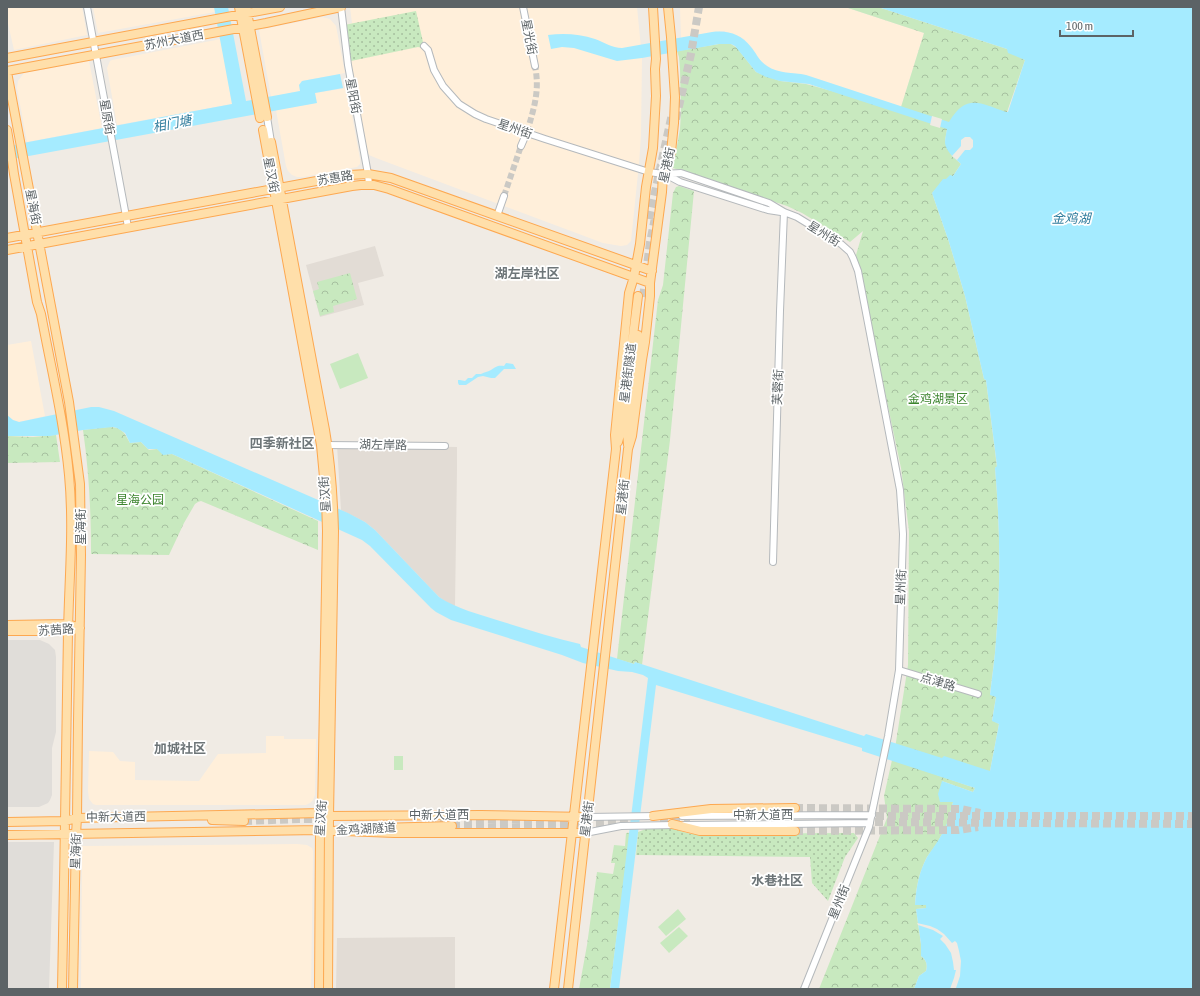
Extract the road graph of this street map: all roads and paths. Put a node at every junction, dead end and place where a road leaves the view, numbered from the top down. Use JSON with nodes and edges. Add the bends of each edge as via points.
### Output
{"nodes":[{"id":1,"x":87,"y":7,"type":"edge"},
{"id":2,"x":280,"y":7,"type":"edge"},
{"id":3,"x":341,"y":7,"type":"edge"},
{"id":4,"x":523,"y":7,"type":"edge"},
{"id":5,"x":653,"y":7,"type":"edge"},
{"id":6,"x":668,"y":7,"type":"edge"},
{"id":7,"x":241,"y":11,"type":"edge"},
{"id":8,"x":243,"y":27,"type":"junction"},
{"id":9,"x":94,"y":42,"type":"junction"},
{"id":10,"x":424,"y":46,"type":"dead end"},
{"id":11,"x":96,"y":55,"type":"junction"},
{"id":12,"x":7,"y":58,"type":"edge"},
{"id":13,"x":535,"y":66,"type":"tunnel mouth"},
{"id":14,"x":7,"y":72,"type":"edge"},
{"id":15,"x":263,"y":117,"type":"junction"},
{"id":16,"x":7,"y":130,"type":"edge"},
{"id":17,"x":263,"y":130,"type":"joint"},
{"id":18,"x":526,"y":132,"type":"junction"},
{"id":19,"x":271,"y":142,"type":"joint"},
{"id":20,"x":521,"y":146,"type":"tunnel mouth"},
{"id":21,"x":648,"y":172,"type":"junction"},
{"id":22,"x":368,"y":174,"type":"junction"},
{"id":23,"x":663,"y":174,"type":"junction"},
{"id":24,"x":369,"y":185,"type":"junction"},
{"id":25,"x":277,"y":188,"type":"junction"},
{"id":26,"x":504,"y":196,"type":"tunnel mouth"},
{"id":27,"x":279,"y":199,"type":"junction"},
{"id":28,"x":784,"y":212,"type":"junction"},
{"id":29,"x":126,"y":216,"type":"junction"},
{"id":30,"x":497,"y":216,"type":"junction"},
{"id":31,"x":128,"y":227,"type":"junction"},
{"id":32,"x":38,"y":232,"type":"junction"},
{"id":33,"x":24,"y":234,"type":"junction"},
{"id":34,"x":7,"y":238,"type":"edge"},
{"id":35,"x":39,"y":244,"type":"junction"},
{"id":36,"x":27,"y":246,"type":"junction"},
{"id":37,"x":7,"y":250,"type":"edge"},
{"id":38,"x":636,"y":266,"type":"junction"},
{"id":39,"x":652,"y":271,"type":"junction"},
{"id":40,"x":634,"y":277,"type":"junction"},
{"id":41,"x":650,"y":283,"type":"junction"},
{"id":42,"x":324,"y":445,"type":"junction"},
{"id":43,"x":445,"y":446,"type":"dead end"},
{"id":44,"x":616,"y":449,"type":"junction"},
{"id":45,"x":628,"y":449,"type":"junction"},
{"id":46,"x":773,"y":562,"type":"dead end"},
{"id":47,"x":7,"y":624,"type":"edge"},
{"id":48,"x":68,"y":628,"type":"junction"},
{"id":49,"x":80,"y":628,"type":"junction"},
{"id":50,"x":7,"y":631,"type":"edge"},
{"id":51,"x":899,"y":670,"type":"junction"},
{"id":52,"x":978,"y":694,"type":"dead end"},
{"id":53,"x":796,"y":808,"type":"tunnel mouth"},
{"id":54,"x":326,"y":814,"type":"junction"},
{"id":55,"x":872,"y":815,"type":"junction"},
{"id":56,"x":150,"y":816,"type":"junction"},
{"id":57,"x":653,"y":816,"type":"junction"},
{"id":58,"x":574,"y":817,"type":"junction"},
{"id":59,"x":587,"y":817,"type":"junction"},
{"id":60,"x":77,"y":818,"type":"junction"},
{"id":61,"x":66,"y":821,"type":"junction"},
{"id":62,"x":7,"y":822,"type":"edge"},
{"id":63,"x":244,"y":822,"type":"tunnel mouth"},
{"id":64,"x":870,"y":823,"type":"junction"},
{"id":65,"x":672,"y":824,"type":"junction"},
{"id":66,"x":452,"y":826,"type":"tunnel mouth"},
{"id":67,"x":320,"y":830,"type":"junction"},
{"id":68,"x":329,"y":830,"type":"junction"},
{"id":69,"x":795,"y":831,"type":"tunnel mouth"},
{"id":70,"x":572,"y":833,"type":"junction"},
{"id":71,"x":585,"y":833,"type":"junction"},
{"id":72,"x":65,"y":834,"type":"junction"},
{"id":73,"x":76,"y":834,"type":"junction"},
{"id":74,"x":7,"y":835,"type":"edge"},
{"id":75,"x":319,"y":978,"type":"junction"},
{"id":76,"x":328,"y":978,"type":"junction"},
{"id":77,"x":62,"y":989,"type":"edge"},
{"id":78,"x":73,"y":989,"type":"edge"},
{"id":79,"x":319,"y":989,"type":"edge"},
{"id":80,"x":328,"y":989,"type":"edge"},
{"id":81,"x":554,"y":989,"type":"edge"},
{"id":82,"x":568,"y":989,"type":"edge"},
{"id":83,"x":804,"y":989,"type":"edge"}],
"edges":[{"from":1,"to":9,"type":"street","name":"星原街"},
{"from":2,"to":7,"type":"main road","name":"苏州大道西"},
{"from":3,"to":8,"type":"main road","name":"苏州大道西"},
{"from":3,"to":22,"type":"street","name":"星阳街","via":[[348,65]]},
{"from":4,"to":13,"type":"street","name":"星光街"},
{"from":5,"to":21,"type":"main road","name":"星港街","via":[[656,96],[654,137]]},
{"from":6,"to":23,"type":"main road","name":"星港街","via":[[675,97],[671,152]]},
{"from":7,"to":8,"type":"main road","name":"星汉街"},
{"from":7,"to":9,"type":"main road","name":"苏州大道西","via":[[214,19]]},
{"from":8,"to":11,"type":"main road","name":"苏州大道西"},
{"from":8,"to":15,"type":"main road","name":"星汉街"},
{"from":9,"to":11,"type":"street","name":"星原街"},
{"from":9,"to":12,"type":"main road","name":"苏州大道西"},
{"from":10,"to":18,"type":"street","name":"星州街","via":[[440,81],[459,104],[480,117]]},
{"from":11,"to":14,"type":"main road","name":"苏州大道西"},
{"from":11,"to":29,"type":"street","name":"星原街"},
{"from":14,"to":32,"type":"main road","name":"星海街"},
{"from":15,"to":17,"type":"street","name":"星汉街"},
{"from":15,"to":19,"type":"street","name":"星汉街"},
{"from":16,"to":33,"type":"main road","name":"星海街"},
{"from":17,"to":25,"type":"main road","name":"星汉街"},
{"from":18,"to":20,"type":"street"},
{"from":18,"to":21,"type":"street","name":"星州街"},
{"from":19,"to":25,"type":"main road","name":"星汉街"},
{"from":21,"to":23,"type":"street","name":"星州街"},
{"from":21,"to":38,"type":"main road","name":"星港街"},
{"from":22,"to":24,"type":"street","name":"星阳街"},
{"from":22,"to":25,"type":"main road","name":"苏惠路"},
{"from":22,"to":30,"type":"main road","name":"苏惠路","via":[[391,178]]},
{"from":23,"to":28,"type":"street","name":"星州街","via":[[680,182],[768,210]]},
{"from":23,"to":28,"type":"street","name":"星州街","via":[[681,173],[769,202]]},
{"from":23,"to":39,"type":"main road","name":"星港街"},
{"from":24,"to":27,"type":"main road","name":"苏惠路"},
{"from":24,"to":40,"type":"main road","name":"苏惠路","via":[[389,189]]},
{"from":25,"to":27,"type":"main road","name":"星汉街"},
{"from":25,"to":29,"type":"main road","name":"苏惠路"},
{"from":26,"to":30,"type":"street"},
{"from":27,"to":31,"type":"main road","name":"苏惠路"},
{"from":27,"to":42,"type":"main road","name":"星汉街"},
{"from":28,"to":46,"type":"street","name":"芙蓉街"},
{"from":28,"to":51,"type":"street","name":"星州街","via":[[797,217],[846,248],[858,271],[901,501],[903,534]]},
{"from":29,"to":31,"type":"street","name":"星原街"},
{"from":29,"to":32,"type":"main road","name":"苏惠路"},
{"from":30,"to":38,"type":"main road","name":"苏惠路"},
{"from":31,"to":35,"type":"main road","name":"苏惠路"},
{"from":32,"to":33,"type":"main road","name":"苏惠路"},
{"from":32,"to":35,"type":"main road","name":"星海街"},
{"from":33,"to":34,"type":"main road","name":"苏惠路"},
{"from":33,"to":36,"type":"main road","name":"星海街"},
{"from":35,"to":36,"type":"main road","name":"苏惠路"},
{"from":35,"to":49,"type":"main road","name":"星海街","via":[[69,402],[81,493]]},
{"from":36,"to":37,"type":"main road","name":"苏惠路"},
{"from":36,"to":48,"type":"main road","name":"星海街","via":[[65,440],[69,474],[71,517]]},
{"from":38,"to":39,"type":"main road","name":"苏惠路"},
{"from":38,"to":40,"type":"main road","name":"星港街"},
{"from":39,"to":41,"type":"main road","name":"星港街"},
{"from":40,"to":41,"type":"main road","name":"苏惠路"},
{"from":40,"to":44,"type":"main road","name":"星港街","via":[[625,322],[614,435]]},
{"from":41,"to":45,"type":"main road","name":"星港街","via":[[646,342]]},
{"from":42,"to":43,"type":"street","name":"湖左岸路"},
{"from":42,"to":54,"type":"main road","name":"星汉街","via":[[331,531]]},
{"from":44,"to":45,"type":"main road","name":"星港街隧道","via":[[621,431],[640,296],[627,431]]},
{"from":44,"to":58,"type":"main road","name":"星港街"},
{"from":45,"to":59,"type":"main road","name":"星港街"},
{"from":47,"to":48,"type":"main road","name":"苏茜路"},
{"from":48,"to":49,"type":"main road","name":"苏茜路"},
{"from":48,"to":50,"type":"main road","name":"苏茜路"},
{"from":48,"to":61,"type":"main road","name":"星海街"},
{"from":49,"to":60,"type":"main road","name":"星海街"},
{"from":51,"to":52,"type":"street","name":"点津路"},
{"from":51,"to":55,"type":"street","name":"星州街"},
{"from":53,"to":57,"type":"main road","via":[[711,809]]},
{"from":54,"to":56,"type":"main road","name":"中新大道西"},
{"from":54,"to":58,"type":"main road","name":"中新大道西"},
{"from":54,"to":67,"type":"main road","name":"星汉街"},
{"from":54,"to":68,"type":"main road","name":"星汉街"},
{"from":55,"to":57,"type":"street","name":"中新大道西"},
{"from":55,"to":64,"type":"street","name":"星州街"},
{"from":56,"to":60,"type":"main road","name":"中新大道西"},
{"from":56,"to":63,"type":"main road"},
{"from":57,"to":59,"type":"street","name":"中新大道西"},
{"from":58,"to":59,"type":"main road","name":"中新大道西"},
{"from":58,"to":70,"type":"main road","name":"星港街"},
{"from":59,"to":71,"type":"main road","name":"星港街"},
{"from":60,"to":61,"type":"main road","name":"中新大道西"},
{"from":60,"to":73,"type":"main road","name":"星海街"},
{"from":61,"to":62,"type":"main road","name":"中新大道西"},
{"from":61,"to":72,"type":"main road","name":"星海街"},
{"from":64,"to":65,"type":"street","name":"中新大道西"},
{"from":64,"to":83,"type":"street","name":"星州街"},
{"from":65,"to":69,"type":"main road","via":[[700,831]]},
{"from":65,"to":71,"type":"street","name":"中新大道西","via":[[622,826]]},
{"from":66,"to":68,"type":"main road","name":"金鸡湖隧道"},
{"from":67,"to":68,"type":"main road","name":"中新大道西"},
{"from":67,"to":73,"type":"main road","name":"中新大道西"},
{"from":67,"to":75,"type":"main road","name":"星汉街"},
{"from":68,"to":70,"type":"main road","name":"中新大道西","via":[[394,833]]},
{"from":68,"to":76,"type":"main road","name":"星汉街"},
{"from":70,"to":71,"type":"main road","name":"中新大道西"},
{"from":70,"to":81,"type":"main road","name":"星港街"},
{"from":71,"to":82,"type":"main road","name":"星港街"},
{"from":72,"to":73,"type":"main road","name":"中新大道西"},
{"from":72,"to":74,"type":"main road","name":"中新大道西"},
{"from":72,"to":77,"type":"main road","name":"星海街"},
{"from":73,"to":78,"type":"main road","name":"星海街"},
{"from":75,"to":76,"type":"main road"},
{"from":75,"to":79,"type":"main road","name":"星汉街"},
{"from":76,"to":80,"type":"main road","name":"星汉街"}]}
